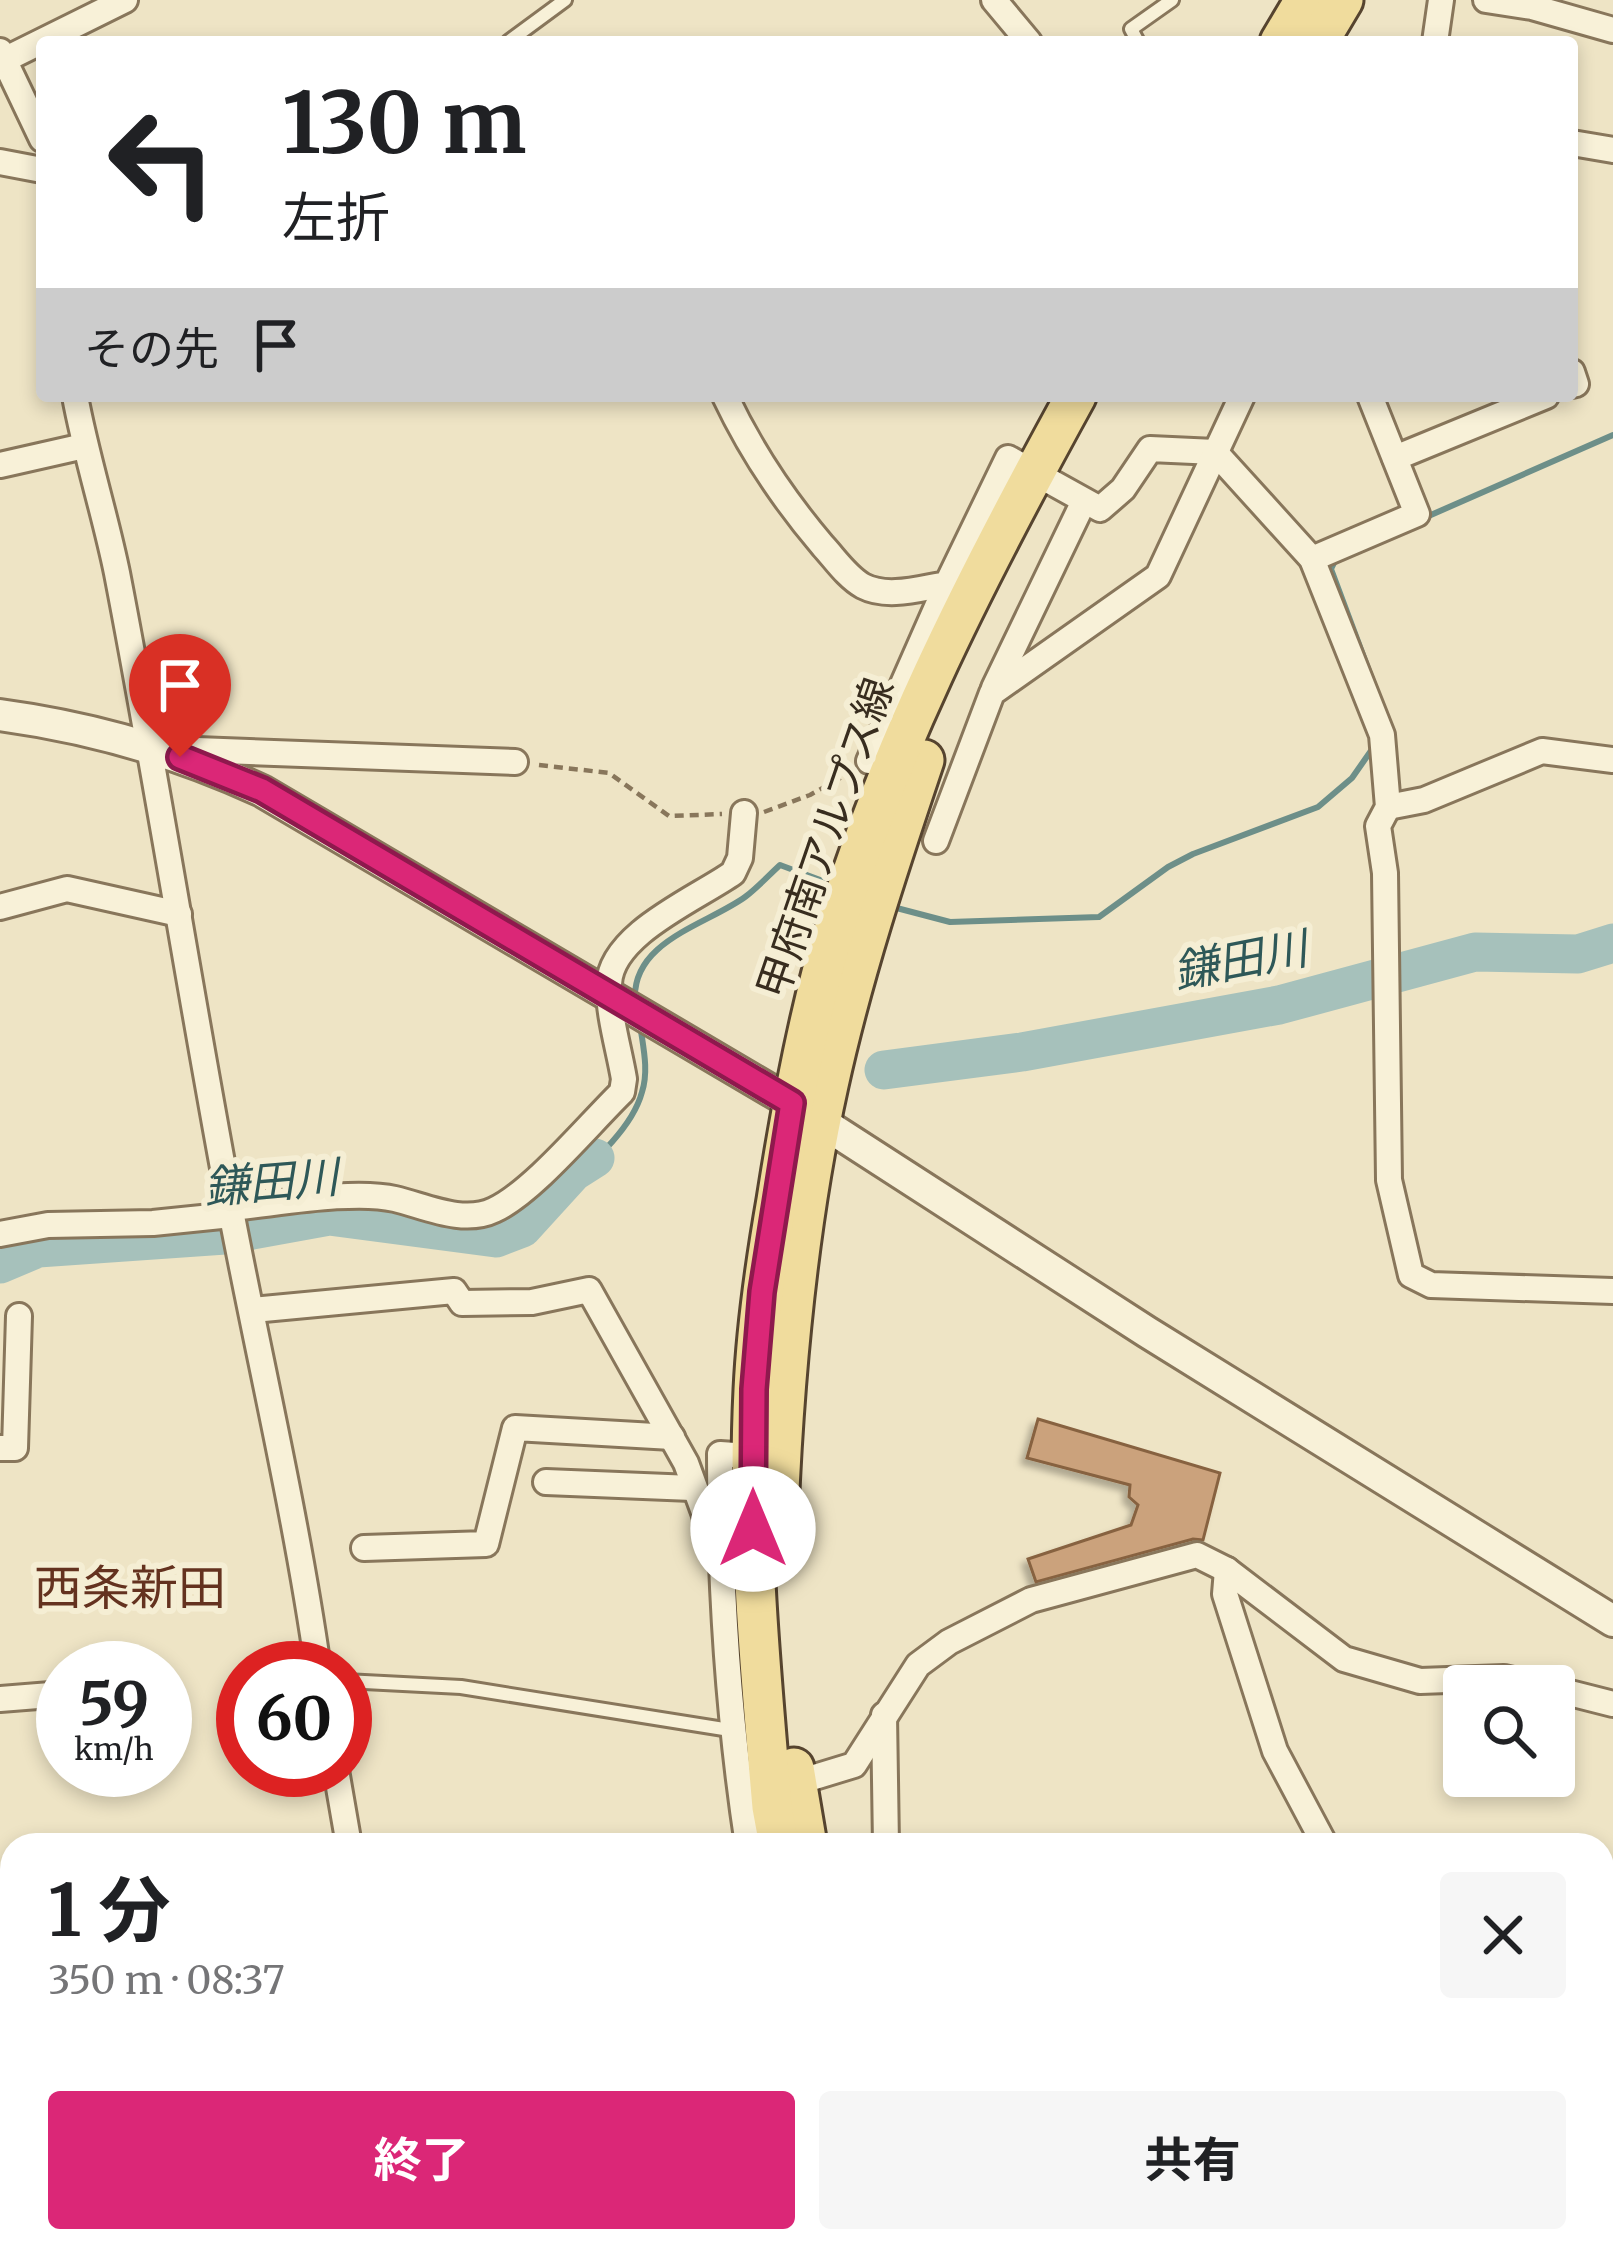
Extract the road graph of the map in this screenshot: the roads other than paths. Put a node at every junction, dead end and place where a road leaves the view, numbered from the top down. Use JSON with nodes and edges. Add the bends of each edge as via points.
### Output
{"nodes":[{"id":1,"x":124,"y":0,"type":"edge"},
{"id":2,"x":565,"y":0,"type":"edge"},
{"id":3,"x":994,"y":0,"type":"edge"},
{"id":4,"x":1172,"y":0,"type":"edge"},
{"id":5,"x":1305,"y":0,"type":"edge"},
{"id":6,"x":1343,"y":0,"type":"edge"},
{"id":7,"x":1441,"y":0,"type":"edge"},
{"id":8,"x":1486,"y":0,"type":"edge"},
{"id":9,"x":1613,"y":30,"type":"edge"},
{"id":10,"x":46,"y":36,"type":"edge"},
{"id":11,"x":516,"y":36,"type":"edge"},
{"id":12,"x":1024,"y":36,"type":"edge"},
{"id":13,"x":1135,"y":36,"type":"edge"},
{"id":14,"x":1284,"y":36,"type":"edge"},
{"id":15,"x":1322,"y":36,"type":"edge"},
{"id":16,"x":1436,"y":36,"type":"edge"},
{"id":17,"x":36,"y":40,"type":"edge"},
{"id":18,"x":2,"y":56,"type":"edge"},
{"id":19,"x":36,"y":127,"type":"edge"},
{"id":20,"x":1613,"y":150,"type":"edge"},
{"id":21,"x":1578,"y":152,"type":"edge"},
{"id":22,"x":0,"y":162,"type":"edge"},
{"id":23,"x":36,"y":169,"type":"edge"},
{"id":24,"x":76,"y":402,"type":"edge"},
{"id":25,"x":728,"y":402,"type":"edge"},
{"id":26,"x":1075,"y":402,"type":"edge"},
{"id":27,"x":1102,"y":402,"type":"edge"},
{"id":28,"x":1239,"y":402,"type":"edge"},
{"id":29,"x":1372,"y":402,"type":"edge"},
{"id":30,"x":1531,"y":402,"type":"edge"},
{"id":31,"x":84,"y":446,"type":"junction"},
{"id":32,"x":1215,"y":452,"type":"junction"},
{"id":33,"x":1394,"y":458,"type":"junction"},
{"id":34,"x":0,"y":465,"type":"edge"},
{"id":35,"x":1057,"y":486,"type":"junction"},
{"id":36,"x":1312,"y":560,"type":"junction"},
{"id":37,"x":947,"y":584,"type":"junction"},
{"id":38,"x":992,"y":693,"type":"junction"},
{"id":39,"x":0,"y":715,"type":"edge"},
{"id":40,"x":151,"y":748,"type":"junction"},
{"id":41,"x":1613,"y":760,"type":"edge"},
{"id":42,"x":869,"y":761,"type":"road end"},
{"id":43,"x":515,"y":762,"type":"road end"},
{"id":44,"x":1388,"y":807,"type":"junction"},
{"id":45,"x":744,"y":813,"type":"road end"},
{"id":46,"x":936,"y":842,"type":"dead end"},
{"id":47,"x":0,"y":907,"type":"edge"},
{"id":48,"x":179,"y":914,"type":"junction"},
{"id":49,"x":616,"y":999,"type":"junction"},
{"id":50,"x":806,"y":1114,"type":"junction"},
{"id":51,"x":231,"y":1213,"type":"junction"},
{"id":52,"x":0,"y":1234,"type":"edge"},
{"id":53,"x":1613,"y":1291,"type":"edge"},
{"id":54,"x":253,"y":1310,"type":"junction"},
{"id":55,"x":20,"y":1316,"type":"dead end"},
{"id":56,"x":672,"y":1437,"type":"junction"},
{"id":57,"x":0,"y":1448,"type":"edge"},
{"id":58,"x":766,"y":1457,"type":"junction"},
{"id":59,"x":546,"y":1482,"type":"dead end"},
{"id":60,"x":692,"y":1487,"type":"junction"},
{"id":61,"x":364,"y":1548,"type":"dead end"},
{"id":62,"x":726,"y":1559,"type":"junction"},
{"id":63,"x":1228,"y":1570,"type":"junction"},
{"id":64,"x":1613,"y":1621,"type":"edge"},
{"id":65,"x":313,"y":1641,"type":"edge"},
{"id":66,"x":1443,"y":1680,"type":"edge"},
{"id":67,"x":372,"y":1682,"type":"edge"},
{"id":68,"x":1575,"y":1694,"type":"edge"},
{"id":69,"x":36,"y":1696,"type":"edge"},
{"id":70,"x":0,"y":1699,"type":"edge"},
{"id":71,"x":1613,"y":1704,"type":"edge"},
{"id":72,"x":884,"y":1715,"type":"junction"},
{"id":73,"x":730,"y":1730,"type":"junction"},
{"id":74,"x":796,"y":1784,"type":"junction"},
{"id":75,"x":341,"y":1797,"type":"edge"},
{"id":76,"x":347,"y":1833,"type":"edge"},
{"id":77,"x":746,"y":1833,"type":"edge"},
{"id":78,"x":777,"y":1833,"type":"edge"},
{"id":79,"x":805,"y":1833,"type":"edge"},
{"id":80,"x":886,"y":1833,"type":"edge"},
{"id":81,"x":1319,"y":1833,"type":"edge"}],
"edges":[{"from":1,"to":10,"type":"street"},
{"from":2,"to":11,"type":"lane"},
{"from":3,"to":12,"type":"street"},
{"from":4,"to":13,"type":"lane","via":[[1131,29]]},
{"from":5,"to":14,"type":"main road"},
{"from":6,"to":15,"type":"main road"},
{"from":7,"to":16,"type":"street"},
{"from":8,"to":9,"type":"street"},
{"from":17,"to":18,"type":"street"},
{"from":18,"to":19,"type":"street"},
{"from":20,"to":21,"type":"street"},
{"from":22,"to":23,"type":"street"},
{"from":24,"to":31,"type":"street"},
{"from":25,"to":37,"type":"street","via":[[787,504],[848,574],[888,592]]},
{"from":26,"to":35,"type":"main road","name":"甲府南アルプス線"},
{"from":27,"to":35,"type":"main road","name":"甲府南アルプス線"},
{"from":28,"to":32,"type":"street"},
{"from":29,"to":33,"type":"street"},
{"from":30,"to":33,"type":"street"},
{"from":31,"to":34,"type":"street"},
{"from":31,"to":40,"type":"street"},
{"from":32,"to":35,"type":"street","via":[[1150,449],[1100,508]]},
{"from":32,"to":36,"type":"street"},
{"from":32,"to":38,"type":"street","via":[[1158,576]]},
{"from":33,"to":36,"type":"street","via":[[1417,514]]},
{"from":35,"to":37,"type":"street","via":[[1008,458]]},
{"from":35,"to":38,"type":"street"},
{"from":35,"to":50,"type":"main road","name":"甲府南アルプス線","via":[[944,650],[882,799],[824,967]]},
{"from":36,"to":44,"type":"street","via":[[1382,735]]},
{"from":37,"to":42,"type":"street"},
{"from":38,"to":46,"type":"street"},
{"from":39,"to":40,"type":"street"},
{"from":40,"to":43,"type":"street"},
{"from":40,"to":48,"type":"street"},
{"from":40,"to":49,"type":"street","via":[[262,790]]},
{"from":41,"to":44,"type":"street","via":[[1542,751]]},
{"from":44,"to":53,"type":"street","via":[[1378,826],[1389,1180],[1411,1275],[1431,1285]]},
{"from":45,"to":49,"type":"street","via":[[734,873],[626,944],[613,964]]},
{"from":47,"to":48,"type":"street","via":[[67,889]]},
{"from":48,"to":51,"type":"street"},
{"from":49,"to":50,"type":"street"},
{"from":49,"to":51,"type":"street","via":[[622,1092],[490,1212],[442,1213],[390,1197]]},
{"from":50,"to":58,"type":"main road","name":"甲府南アルプス線","via":[[762,1292]]},
{"from":50,"to":64,"type":"street"},
{"from":51,"to":52,"type":"street"},
{"from":51,"to":54,"type":"street"},
{"from":54,"to":56,"type":"street","via":[[454,1291],[462,1303],[532,1302],[590,1290]]},
{"from":54,"to":65,"type":"street"},
{"from":55,"to":57,"type":"street","via":[[15,1448]]},
{"from":56,"to":60,"type":"street"},
{"from":56,"to":61,"type":"street","via":[[515,1428],[486,1544]]},
{"from":58,"to":62,"type":"street","via":[[720,1454]]},
{"from":58,"to":74,"type":"main road","name":"甲府南アルプス線"},
{"from":58,"to":78,"type":"main road","name":"甲府南アルプス線","via":[[753,1566]]},
{"from":59,"to":60,"type":"street"},
{"from":60,"to":62,"type":"street"},
{"from":62,"to":73,"type":"street"},
{"from":63,"to":66,"type":"street","via":[[1344,1659]]},
{"from":63,"to":72,"type":"street","via":[[1197,1555],[1175,1558],[1031,1600],[918,1665]]},
{"from":63,"to":81,"type":"street","via":[[1225,1594],[1275,1751]]},
{"from":67,"to":73,"type":"lane","via":[[460,1687]]},
{"from":68,"to":71,"type":"street"},
{"from":69,"to":70,"type":"street"},
{"from":72,"to":74,"type":"street","via":[[854,1765]]},
{"from":72,"to":80,"type":"street"},
{"from":73,"to":77,"type":"street"},
{"from":74,"to":79,"type":"main road","name":"甲府南アルプス線"},
{"from":75,"to":76,"type":"street"}]}
